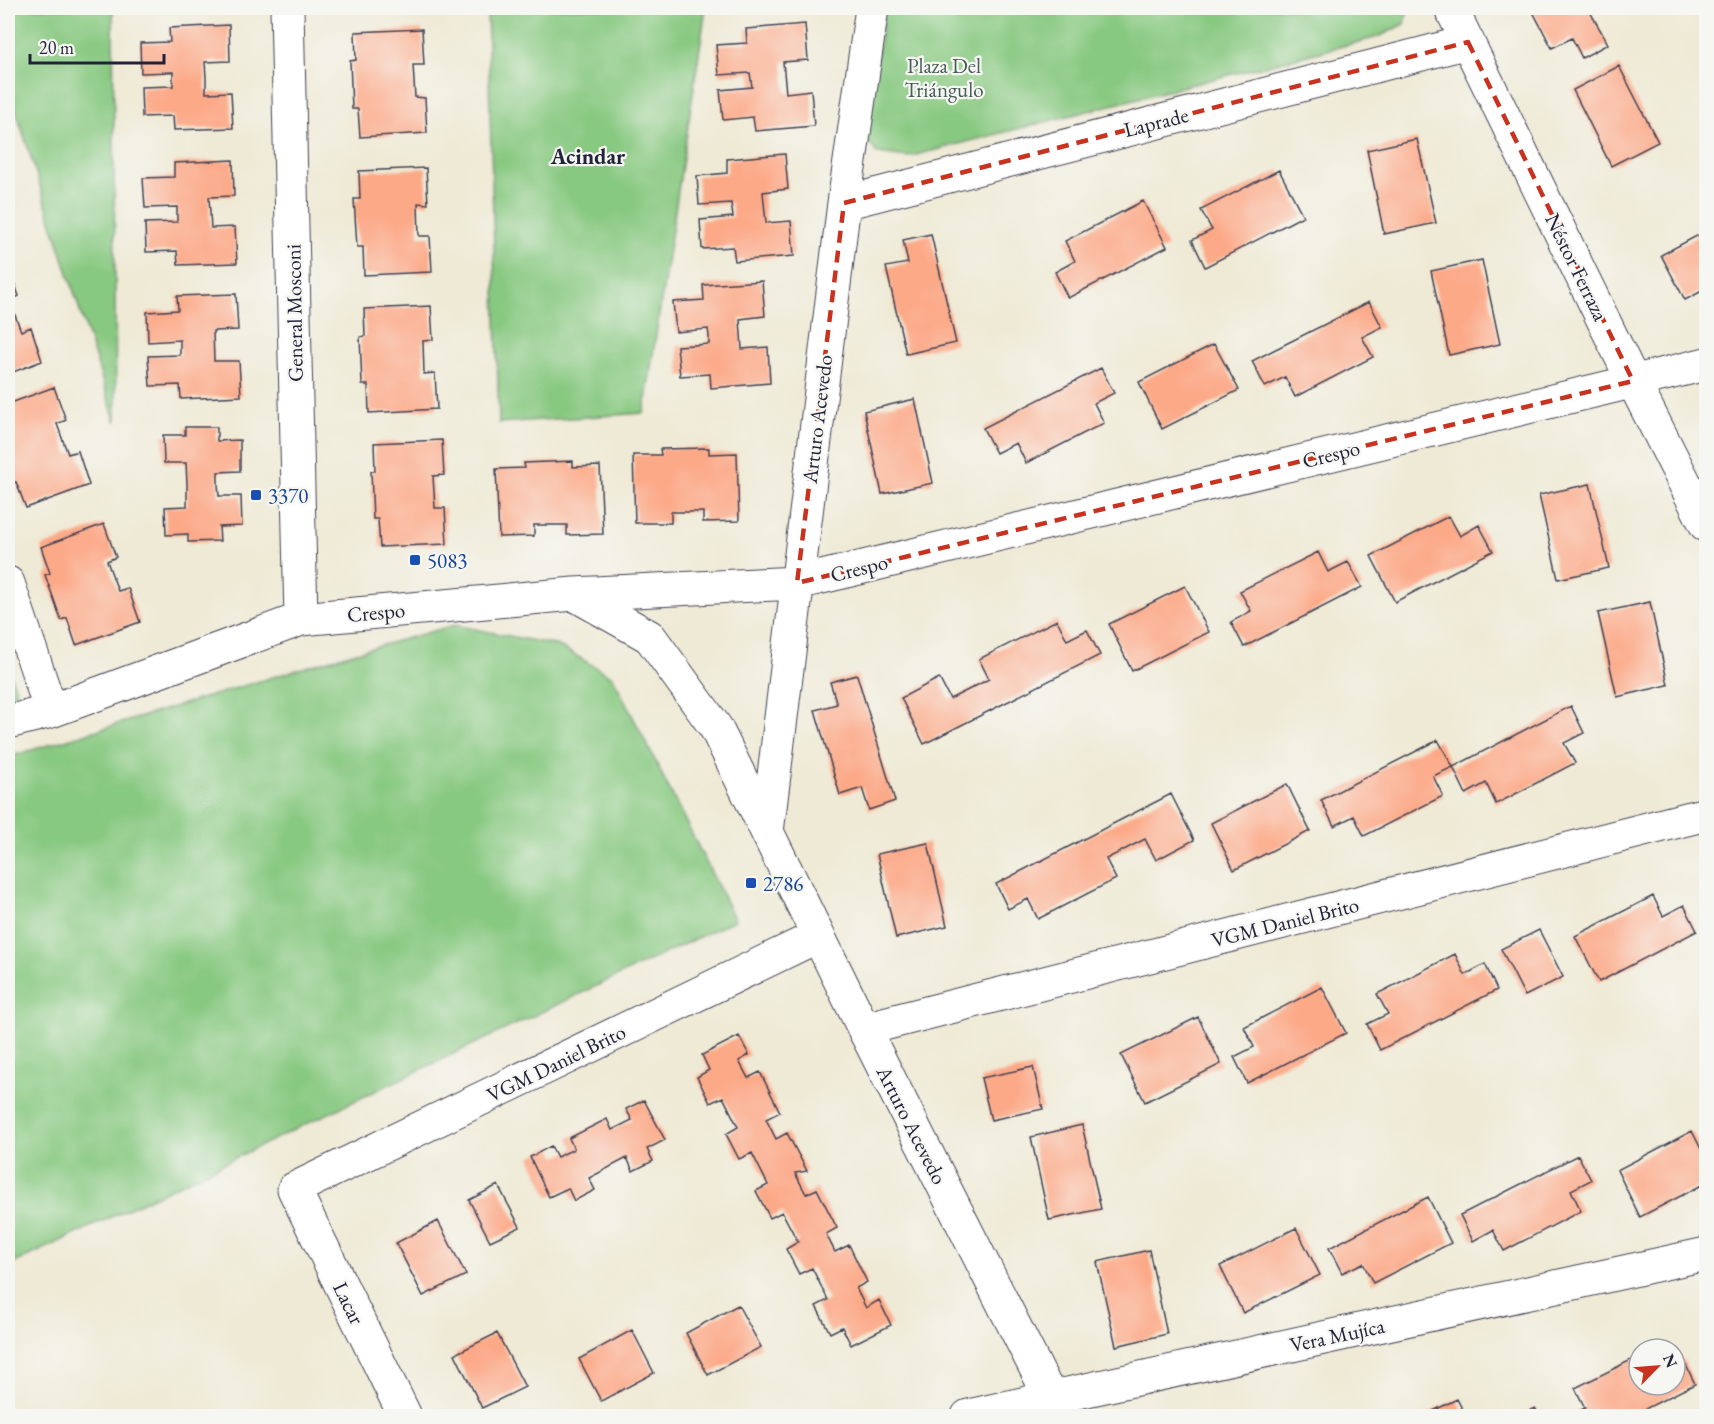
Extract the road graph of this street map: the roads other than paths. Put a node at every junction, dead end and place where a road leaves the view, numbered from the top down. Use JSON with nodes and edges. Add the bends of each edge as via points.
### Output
{"nodes":[{"id":1,"x":286,"y":8,"type":"edge"},
{"id":2,"x":872,"y":8,"type":"edge"},
{"id":3,"x":1451,"y":8,"type":"edge"},
{"id":4,"x":1468,"y":42,"type":"junction"},
{"id":5,"x":844,"y":203,"type":"junction"},
{"id":6,"x":1707,"y":364,"type":"edge"},
{"id":7,"x":1633,"y":381,"type":"junction"},
{"id":8,"x":1707,"y":525,"type":"edge"},
{"id":9,"x":797,"y":583,"type":"junction"},
{"id":10,"x":8,"y":584,"type":"edge"},
{"id":11,"x":574,"y":594,"type":"junction"},
{"id":12,"x":301,"y":619,"type":"junction"},
{"id":13,"x":51,"y":711,"type":"junction"},
{"id":14,"x":8,"y":722,"type":"edge"},
{"id":15,"x":1707,"y":814,"type":"edge"},
{"id":16,"x":766,"y":832,"type":"junction"},
{"id":17,"x":818,"y":936,"type":"junction"},
{"id":18,"x":864,"y":1029,"type":"junction"},
{"id":19,"x":294,"y":1189,"type":"joint"},
{"id":20,"x":1707,"y":1254,"type":"edge"},
{"id":21,"x":1056,"y":1407,"type":"edge"},
{"id":22,"x":405,"y":1416,"type":"edge"},
{"id":23,"x":968,"y":1416,"type":"edge"}],
"edges":[{"from":1,"to":12,"type":"street","name":"General Mosconi"},
{"from":2,"to":5,"type":"street","name":"Arturo Acevedo"},
{"from":3,"to":4,"type":"street","name":"Néstor Ferraza"},
{"from":4,"to":5,"type":"street","name":"Laprade"},
{"from":4,"to":7,"type":"street","name":"Néstor Ferraza"},
{"from":5,"to":9,"type":"street","name":"Arturo Acevedo"},
{"from":6,"to":7,"type":"street","name":"Crespo"},
{"from":7,"to":8,"type":"street","name":"Néstor Ferraza"},
{"from":7,"to":9,"type":"street","name":"Crespo"},
{"from":9,"to":11,"type":"street","name":"Crespo"},
{"from":9,"to":16,"type":"street","name":"Arturo Acevedo"},
{"from":10,"to":13,"type":"street"},
{"from":11,"to":12,"type":"street","name":"Crespo"},
{"from":11,"to":16,"type":"street","name":"Arturo Acevedo","via":[[650,637],[716,728]]},
{"from":12,"to":13,"type":"street","name":"Crespo"},
{"from":13,"to":14,"type":"street","name":"Crespo"},
{"from":15,"to":18,"type":"street","name":"VGM Daniel Brito"},
{"from":16,"to":17,"type":"street","name":"Arturo Acevedo"},
{"from":17,"to":18,"type":"street","name":"Arturo Acevedo"},
{"from":17,"to":19,"type":"street","name":"VGM Daniel Brito"},
{"from":18,"to":21,"type":"street","name":"Arturo Acevedo"},
{"from":19,"to":22,"type":"street","name":"Lacar"},
{"from":20,"to":21,"type":"street","name":"Vera Mujíca"},
{"from":21,"to":23,"type":"street","name":"Vera Mujíca"}]}
